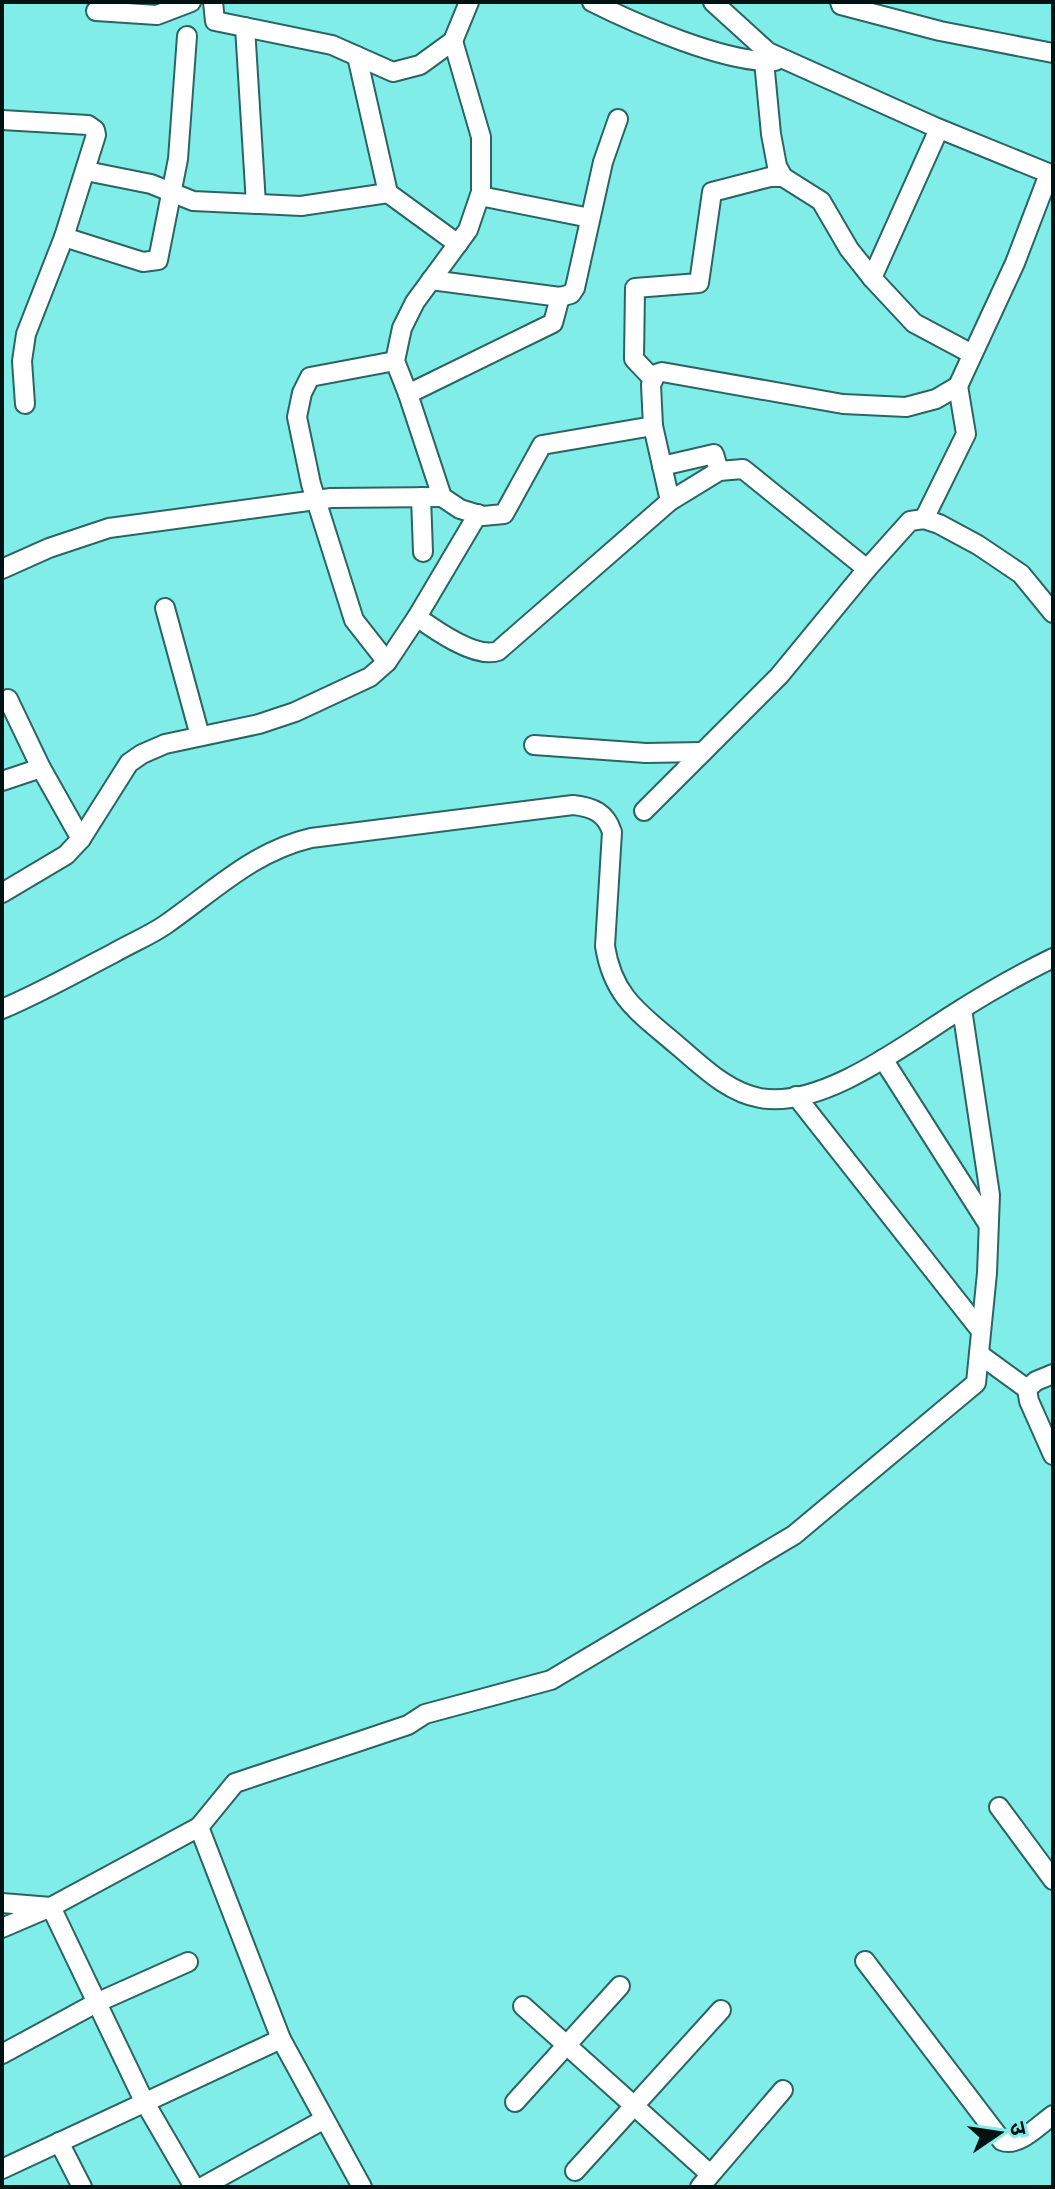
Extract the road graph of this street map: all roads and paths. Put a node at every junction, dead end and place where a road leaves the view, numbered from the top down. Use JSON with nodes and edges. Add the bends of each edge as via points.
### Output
{"nodes":[{"id":1,"x":191,"y":2,"type":"edge"},
{"id":2,"x":213,"y":2,"type":"edge"},
{"id":3,"x":469,"y":2,"type":"edge"},
{"id":4,"x":592,"y":2,"type":"edge"},
{"id":5,"x":713,"y":2,"type":"edge"},
{"id":6,"x":840,"y":2,"type":"edge"},
{"id":7,"x":96,"y":11,"type":"dead end"},
{"id":8,"x":245,"y":27,"type":"junction"},
{"id":9,"x":749,"y":35,"type":"junction"},
{"id":10,"x":187,"y":36,"type":"dead end"},
{"id":11,"x":453,"y":41,"type":"junction"},
{"id":12,"x":1053,"y":53,"type":"edge"},
{"id":13,"x":357,"y":56,"type":"junction"},
{"id":14,"x":743,"y":58,"type":"junction"},
{"id":15,"x":786,"y":60,"type":"junction"},
{"id":16,"x":764,"y":61,"type":"junction"},
{"id":17,"x":618,"y":119,"type":"dead end"},
{"id":18,"x":2,"y":120,"type":"edge"},
{"id":19,"x":939,"y":129,"type":"junction"},
{"id":20,"x":86,"y":171,"type":"junction"},
{"id":21,"x":1051,"y":174,"type":"edge"},
{"id":22,"x":783,"y":177,"type":"junction"},
{"id":23,"x":171,"y":193,"type":"junction"},
{"id":24,"x":388,"y":193,"type":"junction"},
{"id":25,"x":480,"y":196,"type":"junction"},
{"id":26,"x":256,"y":204,"type":"junction"},
{"id":27,"x":590,"y":218,"type":"junction"},
{"id":28,"x":64,"y":237,"type":"junction"},
{"id":29,"x":458,"y":244,"type":"junction"},
{"id":30,"x":872,"y":278,"type":"junction"},
{"id":31,"x":431,"y":280,"type":"junction"},
{"id":32,"x":560,"y":297,"type":"junction"},
{"id":33,"x":972,"y":354,"type":"junction"},
{"id":34,"x":395,"y":361,"type":"junction"},
{"id":35,"x":653,"y":379,"type":"junction"},
{"id":36,"x":958,"y":386,"type":"junction"},
{"id":37,"x":408,"y":394,"type":"junction"},
{"id":38,"x":25,"y":404,"type":"dead end"},
{"id":39,"x":653,"y":426,"type":"junction"},
{"id":40,"x":662,"y":466,"type":"junction"},
{"id":41,"x":719,"y":471,"type":"junction"},
{"id":42,"x":421,"y":497,"type":"junction"},
{"id":43,"x":442,"y":497,"type":"junction"},
{"id":44,"x":316,"y":500,"type":"junction"},
{"id":45,"x":670,"y":501,"type":"junction"},
{"id":46,"x":478,"y":514,"type":"junction"},
{"id":47,"x":924,"y":519,"type":"junction"},
{"id":48,"x":423,"y":552,"type":"dead end"},
{"id":49,"x":2,"y":569,"type":"edge"},
{"id":50,"x":867,"y":569,"type":"junction"},
{"id":51,"x":165,"y":608,"type":"dead end"},
{"id":52,"x":1053,"y":613,"type":"edge"},
{"id":53,"x":417,"y":617,"type":"junction"},
{"id":54,"x":387,"y":662,"type":"junction"},
{"id":55,"x":8,"y":699,"type":"dead end"},
{"id":56,"x":200,"y":736,"type":"junction"},
{"id":57,"x":534,"y":745,"type":"dead end"},
{"id":58,"x":703,"y":752,"type":"junction"},
{"id":59,"x":41,"y":768,"type":"junction"},
{"id":60,"x":2,"y":781,"type":"edge"},
{"id":61,"x":644,"y":811,"type":"dead end"},
{"id":62,"x":81,"y":839,"type":"junction"},
{"id":63,"x":2,"y":893,"type":"edge"},
{"id":64,"x":1053,"y":958,"type":"edge"},
{"id":65,"x":2,"y":1009,"type":"edge"},
{"id":66,"x":962,"y":1009,"type":"junction"},
{"id":67,"x":883,"y":1059,"type":"junction"},
{"id":68,"x":796,"y":1096,"type":"junction"},
{"id":69,"x":988,"y":1224,"type":"junction"},
{"id":70,"x":981,"y":1331,"type":"junction"},
{"id":71,"x":979,"y":1354,"type":"junction"},
{"id":72,"x":1053,"y":1374,"type":"edge"},
{"id":73,"x":1027,"y":1389,"type":"junction"},
{"id":74,"x":1052,"y":1449,"type":"edge"},
{"id":75,"x":999,"y":1807,"type":"dead end"},
{"id":76,"x":199,"y":1827,"type":"junction"},
{"id":77,"x":1053,"y":1880,"type":"edge"},
{"id":78,"x":2,"y":1903,"type":"edge"},
{"id":79,"x":51,"y":1907,"type":"junction"},
{"id":80,"x":2,"y":1928,"type":"edge"},
{"id":81,"x":865,"y":1961,"type":"dead end"},
{"id":82,"x":188,"y":1962,"type":"dead end"},
{"id":83,"x":620,"y":1986,"type":"dead end"},
{"id":84,"x":96,"y":2003,"type":"junction"},
{"id":85,"x":523,"y":2006,"type":"dead end"},
{"id":86,"x":721,"y":2010,"type":"dead end"},
{"id":87,"x":281,"y":2039,"type":"junction"},
{"id":88,"x":567,"y":2045,"type":"junction"},
{"id":89,"x":2,"y":2054,"type":"edge"},
{"id":90,"x":783,"y":2090,"type":"dead end"},
{"id":91,"x":144,"y":2101,"type":"junction"},
{"id":92,"x":515,"y":2102,"type":"dead end"},
{"id":93,"x":634,"y":2106,"type":"junction"},
{"id":94,"x":1053,"y":2115,"type":"edge"},
{"id":95,"x":323,"y":2120,"type":"junction"},
{"id":96,"x":59,"y":2142,"type":"junction"},
{"id":97,"x":4,"y":2163,"type":"edge"},
{"id":98,"x":575,"y":2171,"type":"dead end"},
{"id":99,"x":705,"y":2181,"type":"edge"},
{"id":100,"x":82,"y":2187,"type":"edge"},
{"id":101,"x":194,"y":2187,"type":"edge"},
{"id":102,"x":202,"y":2187,"type":"edge"},
{"id":103,"x":362,"y":2187,"type":"edge"}],
"edges":[{"from":1,"to":7,"type":"street","via":[[157,15]]},
{"from":2,"to":8,"type":"street","via":[[215,21]]},
{"from":3,"to":11,"type":"street"},
{"from":4,"to":14,"type":"street","via":[[669,36]]},
{"from":5,"to":9,"type":"street"},
{"from":6,"to":12,"type":"street","via":[[940,31]]},
{"from":8,"to":13,"type":"street","via":[[332,45]]},
{"from":8,"to":26,"type":"street"},
{"from":9,"to":14,"type":"street"},
{"from":9,"to":15,"type":"street"},
{"from":10,"to":23,"type":"street"},
{"from":11,"to":13,"type":"street","via":[[420,65],[393,72]]},
{"from":11,"to":25,"type":"street","via":[[481,137]]},
{"from":13,"to":24,"type":"street"},
{"from":14,"to":16,"type":"street"},
{"from":15,"to":16,"type":"street"},
{"from":15,"to":19,"type":"street"},
{"from":16,"to":22,"type":"street","via":[[771,134]]},
{"from":17,"to":27,"type":"street"},
{"from":18,"to":20,"type":"street","via":[[91,127],[97,141]]},
{"from":19,"to":21,"type":"street"},
{"from":19,"to":30,"type":"street"},
{"from":20,"to":23,"type":"street"},
{"from":20,"to":28,"type":"street"},
{"from":21,"to":33,"type":"street"},
{"from":22,"to":30,"type":"street","via":[[821,201]]},
{"from":22,"to":35,"type":"street","via":[[712,192],[699,283],[635,288],[634,359]]},
{"from":23,"to":26,"type":"street","via":[[193,201]]},
{"from":23,"to":28,"type":"street","via":[[158,260],[143,262]]},
{"from":24,"to":26,"type":"street","via":[[301,206]]},
{"from":24,"to":29,"type":"street"},
{"from":25,"to":27,"type":"street"},
{"from":25,"to":29,"type":"street"},
{"from":27,"to":32,"type":"street","via":[[575,288]]},
{"from":28,"to":38,"type":"street","via":[[26,334]]},
{"from":29,"to":31,"type":"street"},
{"from":30,"to":33,"type":"street","via":[[914,323]]},
{"from":31,"to":32,"type":"street"},
{"from":31,"to":34,"type":"street","via":[[402,328]]},
{"from":32,"to":37,"type":"street","via":[[553,323]]},
{"from":33,"to":36,"type":"street"},
{"from":34,"to":37,"type":"street"},
{"from":34,"to":44,"type":"street","via":[[310,377],[297,417]]},
{"from":35,"to":36,"type":"street","via":[[669,372],[843,404],[906,407]]},
{"from":35,"to":39,"type":"street"},
{"from":36,"to":47,"type":"street","via":[[966,434]]},
{"from":37,"to":43,"type":"street"},
{"from":39,"to":40,"type":"street"},
{"from":39,"to":46,"type":"street","via":[[542,445],[504,514]]},
{"from":40,"to":41,"type":"street","via":[[714,454]]},
{"from":40,"to":45,"type":"street"},
{"from":41,"to":45,"type":"street"},
{"from":41,"to":50,"type":"street","via":[[743,469]]},
{"from":42,"to":43,"type":"street"},
{"from":42,"to":44,"type":"street"},
{"from":42,"to":48,"type":"street"},
{"from":43,"to":46,"type":"street"},
{"from":44,"to":49,"type":"street","via":[[109,528]]},
{"from":44,"to":54,"type":"street","via":[[354,620]]},
{"from":45,"to":53,"type":"street","via":[[498,651],[480,653]]},
{"from":46,"to":53,"type":"street"},
{"from":47,"to":50,"type":"street","via":[[910,521]]},
{"from":47,"to":52,"type":"street","via":[[978,545],[1021,574]]},
{"from":50,"to":58,"type":"street","via":[[779,676]]},
{"from":51,"to":56,"type":"street"},
{"from":53,"to":54,"type":"street"},
{"from":54,"to":56,"type":"street","via":[[370,677],[295,712]]},
{"from":55,"to":59,"type":"street"},
{"from":56,"to":62,"type":"street","via":[[165,744],[129,763]]},
{"from":57,"to":58,"type":"street"},
{"from":58,"to":61,"type":"street"},
{"from":59,"to":60,"type":"street"},
{"from":59,"to":62,"type":"street"},
{"from":62,"to":63,"type":"street","via":[[66,855]]},
{"from":64,"to":66,"type":"street"},
{"from":65,"to":68,"type":"street","via":[[163,926],[237,871],[291,843],[584,806],[603,815],[612,832],[605,946],[616,987],[723,1083],[760,1098]]},
{"from":66,"to":67,"type":"street"},
{"from":66,"to":69,"type":"street","via":[[990,1195]]},
{"from":67,"to":68,"type":"street","via":[[855,1076]]},
{"from":67,"to":69,"type":"street"},
{"from":68,"to":70,"type":"street"},
{"from":69,"to":70,"type":"street"},
{"from":70,"to":71,"type":"street"},
{"from":71,"to":73,"type":"street"},
{"from":71,"to":76,"type":"street","via":[[976,1383],[781,1543],[551,1680],[425,1714],[408,1725],[235,1783]]},
{"from":72,"to":73,"type":"street"},
{"from":73,"to":74,"type":"street"},
{"from":75,"to":77,"type":"street"},
{"from":76,"to":79,"type":"street"},
{"from":76,"to":87,"type":"street"},
{"from":78,"to":79,"type":"street"},
{"from":79,"to":80,"type":"street"},
{"from":79,"to":84,"type":"street"},
{"from":81,"to":94,"type":"street","via":[[1002,2141],[1016,2141]]},
{"from":82,"to":84,"type":"street"},
{"from":83,"to":88,"type":"street"},
{"from":84,"to":89,"type":"street"},
{"from":84,"to":91,"type":"street"},
{"from":85,"to":88,"type":"street"},
{"from":86,"to":93,"type":"street"},
{"from":87,"to":91,"type":"street"},
{"from":87,"to":95,"type":"street"},
{"from":88,"to":92,"type":"street"},
{"from":88,"to":93,"type":"street"},
{"from":90,"to":99,"type":"street"},
{"from":91,"to":96,"type":"street"},
{"from":91,"to":101,"type":"street"},
{"from":93,"to":98,"type":"street"},
{"from":93,"to":99,"type":"street"},
{"from":95,"to":102,"type":"street"},
{"from":95,"to":103,"type":"street"},
{"from":96,"to":97,"type":"street"},
{"from":96,"to":100,"type":"street"}]}
